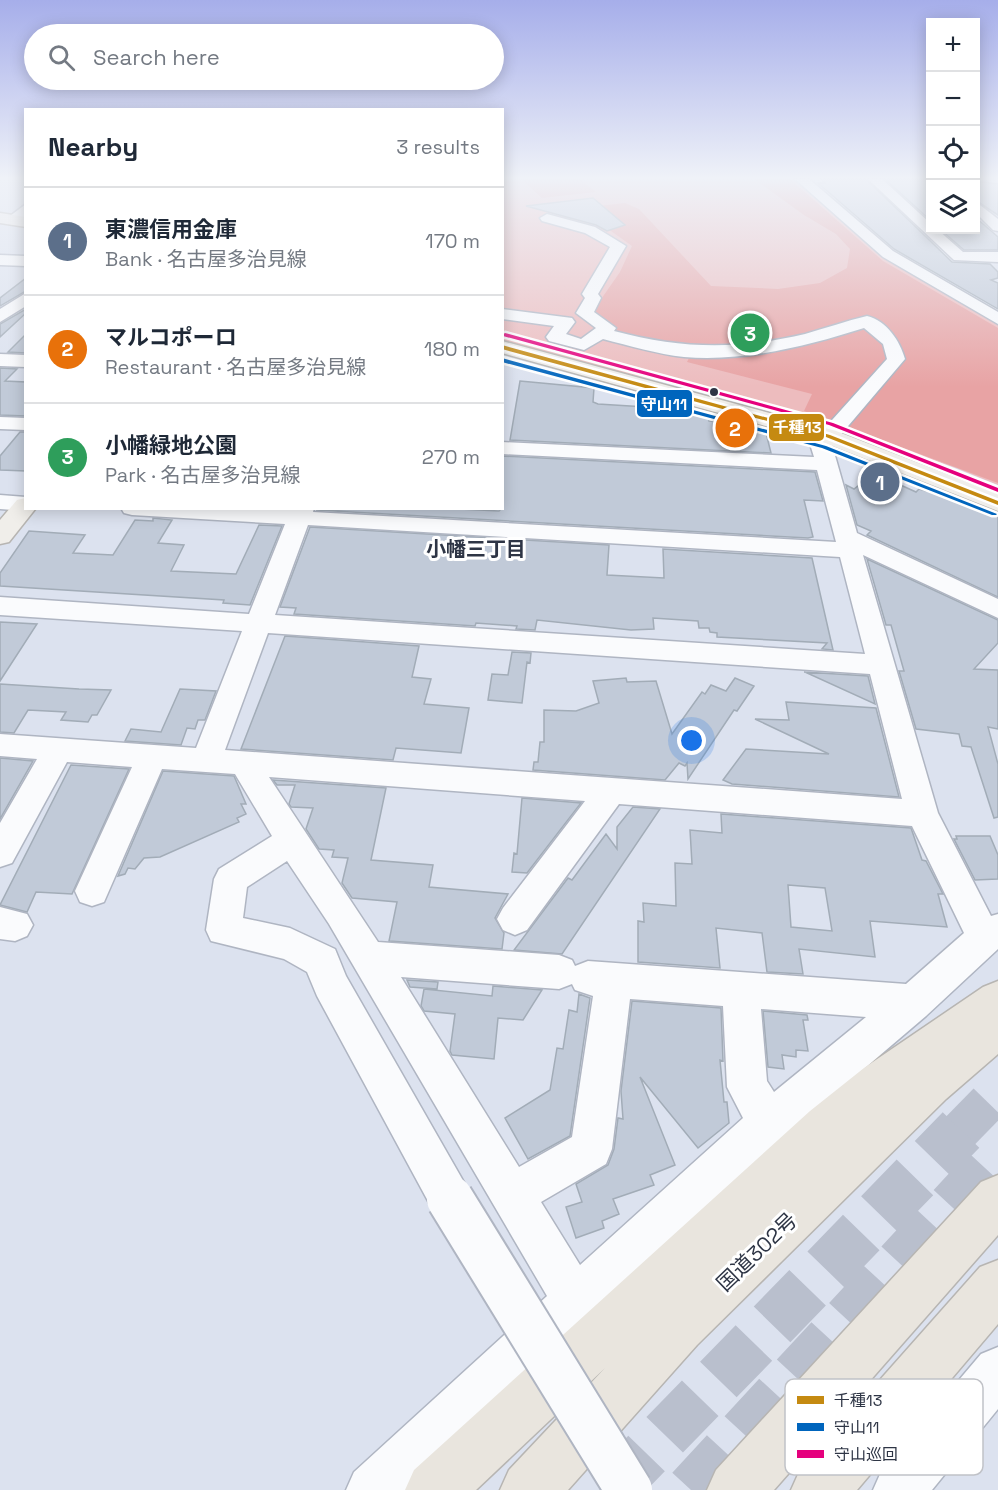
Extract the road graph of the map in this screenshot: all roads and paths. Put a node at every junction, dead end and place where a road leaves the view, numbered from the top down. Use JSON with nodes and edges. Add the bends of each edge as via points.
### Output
{"nodes":[{"id":1,"x":617,"y":249,"type":"edge"},
{"id":2,"x":883,"y":249,"type":"edge"},
{"id":3,"x":950,"y":249,"type":"edge"},
{"id":4,"x":959,"y":257,"type":"junction"},
{"id":5,"x":998,"y":257,"type":"edge"},
{"id":6,"x":894,"y":258,"type":"junction"},
{"id":7,"x":0,"y":260,"type":"edge"},
{"id":8,"x":24,"y":261,"type":"edge"},
{"id":9,"x":17,"y":303,"type":"edge"},
{"id":10,"x":504,"y":314,"type":"edge"},
{"id":11,"x":0,"y":317,"type":"edge"},
{"id":12,"x":998,"y":319,"type":"edge"},
{"id":13,"x":504,"y":329,"type":"edge"},
{"id":14,"x":555,"y":337,"type":"junction"},
{"id":15,"x":597,"y":341,"type":"junction"},
{"id":16,"x":504,"y":348,"type":"edge"},
{"id":17,"x":0,"y":360,"type":"edge"},
{"id":18,"x":24,"y":361,"type":"edge"},
{"id":19,"x":0,"y":423,"type":"edge"},
{"id":20,"x":24,"y":424,"type":"edge"},
{"id":21,"x":828,"y":436,"type":"junction"},
{"id":22,"x":504,"y":448,"type":"edge"},
{"id":23,"x":826,"y":464,"type":"junction"},
{"id":24,"x":0,"y":502,"type":"edge"},
{"id":25,"x":998,"y":503,"type":"edge"},
{"id":26,"x":24,"y":504,"type":"edge"},
{"id":27,"x":24,"y":506,"type":"edge"},
{"id":28,"x":188,"y":510,"type":"edge"},
{"id":29,"x":301,"y":514,"type":"edge"},
{"id":30,"x":0,"y":536,"type":"edge"},
{"id":31,"x":849,"y":544,"type":"junction"},
{"id":32,"x":0,"y":606,"type":"edge"},
{"id":33,"x":998,"y":609,"type":"edge"},
{"id":34,"x":258,"y":625,"type":"junction"},
{"id":35,"x":883,"y":665,"type":"junction"},
{"id":36,"x":0,"y":745,"type":"edge"},
{"id":37,"x":59,"y":749,"type":"junction"},
{"id":38,"x":152,"y":756,"type":"junction"},
{"id":39,"x":206,"y":760,"type":"junction"},
{"id":40,"x":244,"y":762,"type":"junction"},
{"id":41,"x":612,"y":790,"type":"junction"},
{"id":42,"x":922,"y":814,"type":"junction"},
{"id":43,"x":292,"y":841,"type":"junction"},
{"id":44,"x":0,"y":853,"type":"edge"},
{"id":45,"x":92,"y":891,"type":"dead end"},
{"id":46,"x":515,"y":919,"type":"dead end"},
{"id":47,"x":991,"y":934,"type":"edge"},
{"id":48,"x":367,"y":958,"type":"junction"},
{"id":49,"x":587,"y":977,"type":"junction"},
{"id":50,"x":741,"y":990,"type":"junction"},
{"id":51,"x":998,"y":1001,"type":"edge"},
{"id":52,"x":913,"y":1003,"type":"junction"},
{"id":53,"x":998,"y":1027,"type":"edge"},
{"id":54,"x":769,"y":1122,"type":"junction"},
{"id":55,"x":511,"y":1195,"type":"junction"},
{"id":56,"x":998,"y":1199,"type":"edge"},
{"id":57,"x":998,"y":1285,"type":"edge"},
{"id":58,"x":576,"y":1301,"type":"junction"},
{"id":59,"x":998,"y":1371,"type":"edge"},
{"id":60,"x":836,"y":1379,"type":"edge"},
{"id":61,"x":916,"y":1379,"type":"edge"},
{"id":62,"x":983,"y":1389,"type":"edge"},
{"id":63,"x":785,"y":1436,"type":"edge"},
{"id":64,"x":833,"y":1475,"type":"edge"},
{"id":65,"x":911,"y":1475,"type":"edge"},
{"id":66,"x":372,"y":1490,"type":"edge"},
{"id":67,"x":434,"y":1490,"type":"edge"},
{"id":68,"x":529,"y":1490,"type":"edge"},
{"id":69,"x":629,"y":1490,"type":"edge"},
{"id":70,"x":736,"y":1490,"type":"edge"},
{"id":71,"x":820,"y":1490,"type":"edge"},
{"id":72,"x":899,"y":1490,"type":"edge"}],
"edges":[{"from":1,"to":15,"type":"street","via":[[590,294],[593,298],[585,313],[608,328]]},
{"from":2,"to":6,"type":"street"},
{"from":3,"to":4,"type":"street"},
{"from":4,"to":5,"type":"street"},
{"from":4,"to":6,"type":"street"},
{"from":6,"to":12,"type":"street"},
{"from":7,"to":8,"type":"street"},
{"from":9,"to":11,"type":"street"},
{"from":10,"to":14,"type":"street","via":[[566,322]]},
{"from":13,"to":14,"type":"street"},
{"from":14,"to":15,"type":"street","via":[[563,341]]},
{"from":15,"to":21,"type":"street","via":[[696,352],[723,351],[811,337],[867,321],[891,342],[896,358]]},
{"from":16,"to":21,"type":"main road"},
{"from":17,"to":18,"type":"street"},
{"from":19,"to":20,"type":"street"},
{"from":21,"to":23,"type":"street","via":[[821,444]]},
{"from":21,"to":25,"type":"main road"},
{"from":22,"to":23,"type":"street"},
{"from":23,"to":31,"type":"street"},
{"from":24,"to":26,"type":"street"},
{"from":27,"to":30,"type":"main road"},
{"from":28,"to":29,"type":"street"},
{"from":29,"to":31,"type":"street"},
{"from":29,"to":34,"type":"street"},
{"from":31,"to":33,"type":"street"},
{"from":31,"to":35,"type":"street"},
{"from":32,"to":34,"type":"street"},
{"from":34,"to":35,"type":"street"},
{"from":34,"to":39,"type":"street"},
{"from":35,"to":42,"type":"street"},
{"from":36,"to":37,"type":"street"},
{"from":37,"to":38,"type":"street"},
{"from":37,"to":44,"type":"street"},
{"from":38,"to":39,"type":"street"},
{"from":38,"to":45,"type":"street"},
{"from":39,"to":40,"type":"street"},
{"from":40,"to":41,"type":"street"},
{"from":40,"to":43,"type":"street"},
{"from":41,"to":42,"type":"street"},
{"from":41,"to":46,"type":"street"},
{"from":42,"to":47,"type":"street"},
{"from":43,"to":48,"type":"street"},
{"from":43,"to":69,"type":"street","bridge":true,"via":[[231,879],[224,930],[290,944],[322,961],[330,984],[450,1199]]},
{"from":47,"to":52,"type":"street"},
{"from":48,"to":49,"type":"street"},
{"from":48,"to":55,"type":"street"},
{"from":49,"to":50,"type":"street"},
{"from":49,"to":55,"type":"street","via":[[591,1149]]},
{"from":50,"to":52,"type":"street"},
{"from":50,"to":54,"type":"street","via":[[747,1087]]},
{"from":51,"to":67,"type":"highway","via":[[826,1127]]},
{"from":52,"to":54,"type":"street"},
{"from":53,"to":68,"type":"highway","name":"国道302号","via":[[930,1083],[679,1327]]},
{"from":54,"to":58,"type":"street"},
{"from":55,"to":58,"type":"street"},
{"from":56,"to":60,"type":"highway"},
{"from":57,"to":61,"type":"highway"},
{"from":58,"to":66,"type":"street"},
{"from":59,"to":62,"type":"street"},
{"from":63,"to":70,"type":"highway"},
{"from":64,"to":71,"type":"highway"},
{"from":65,"to":72,"type":"street"}]}
